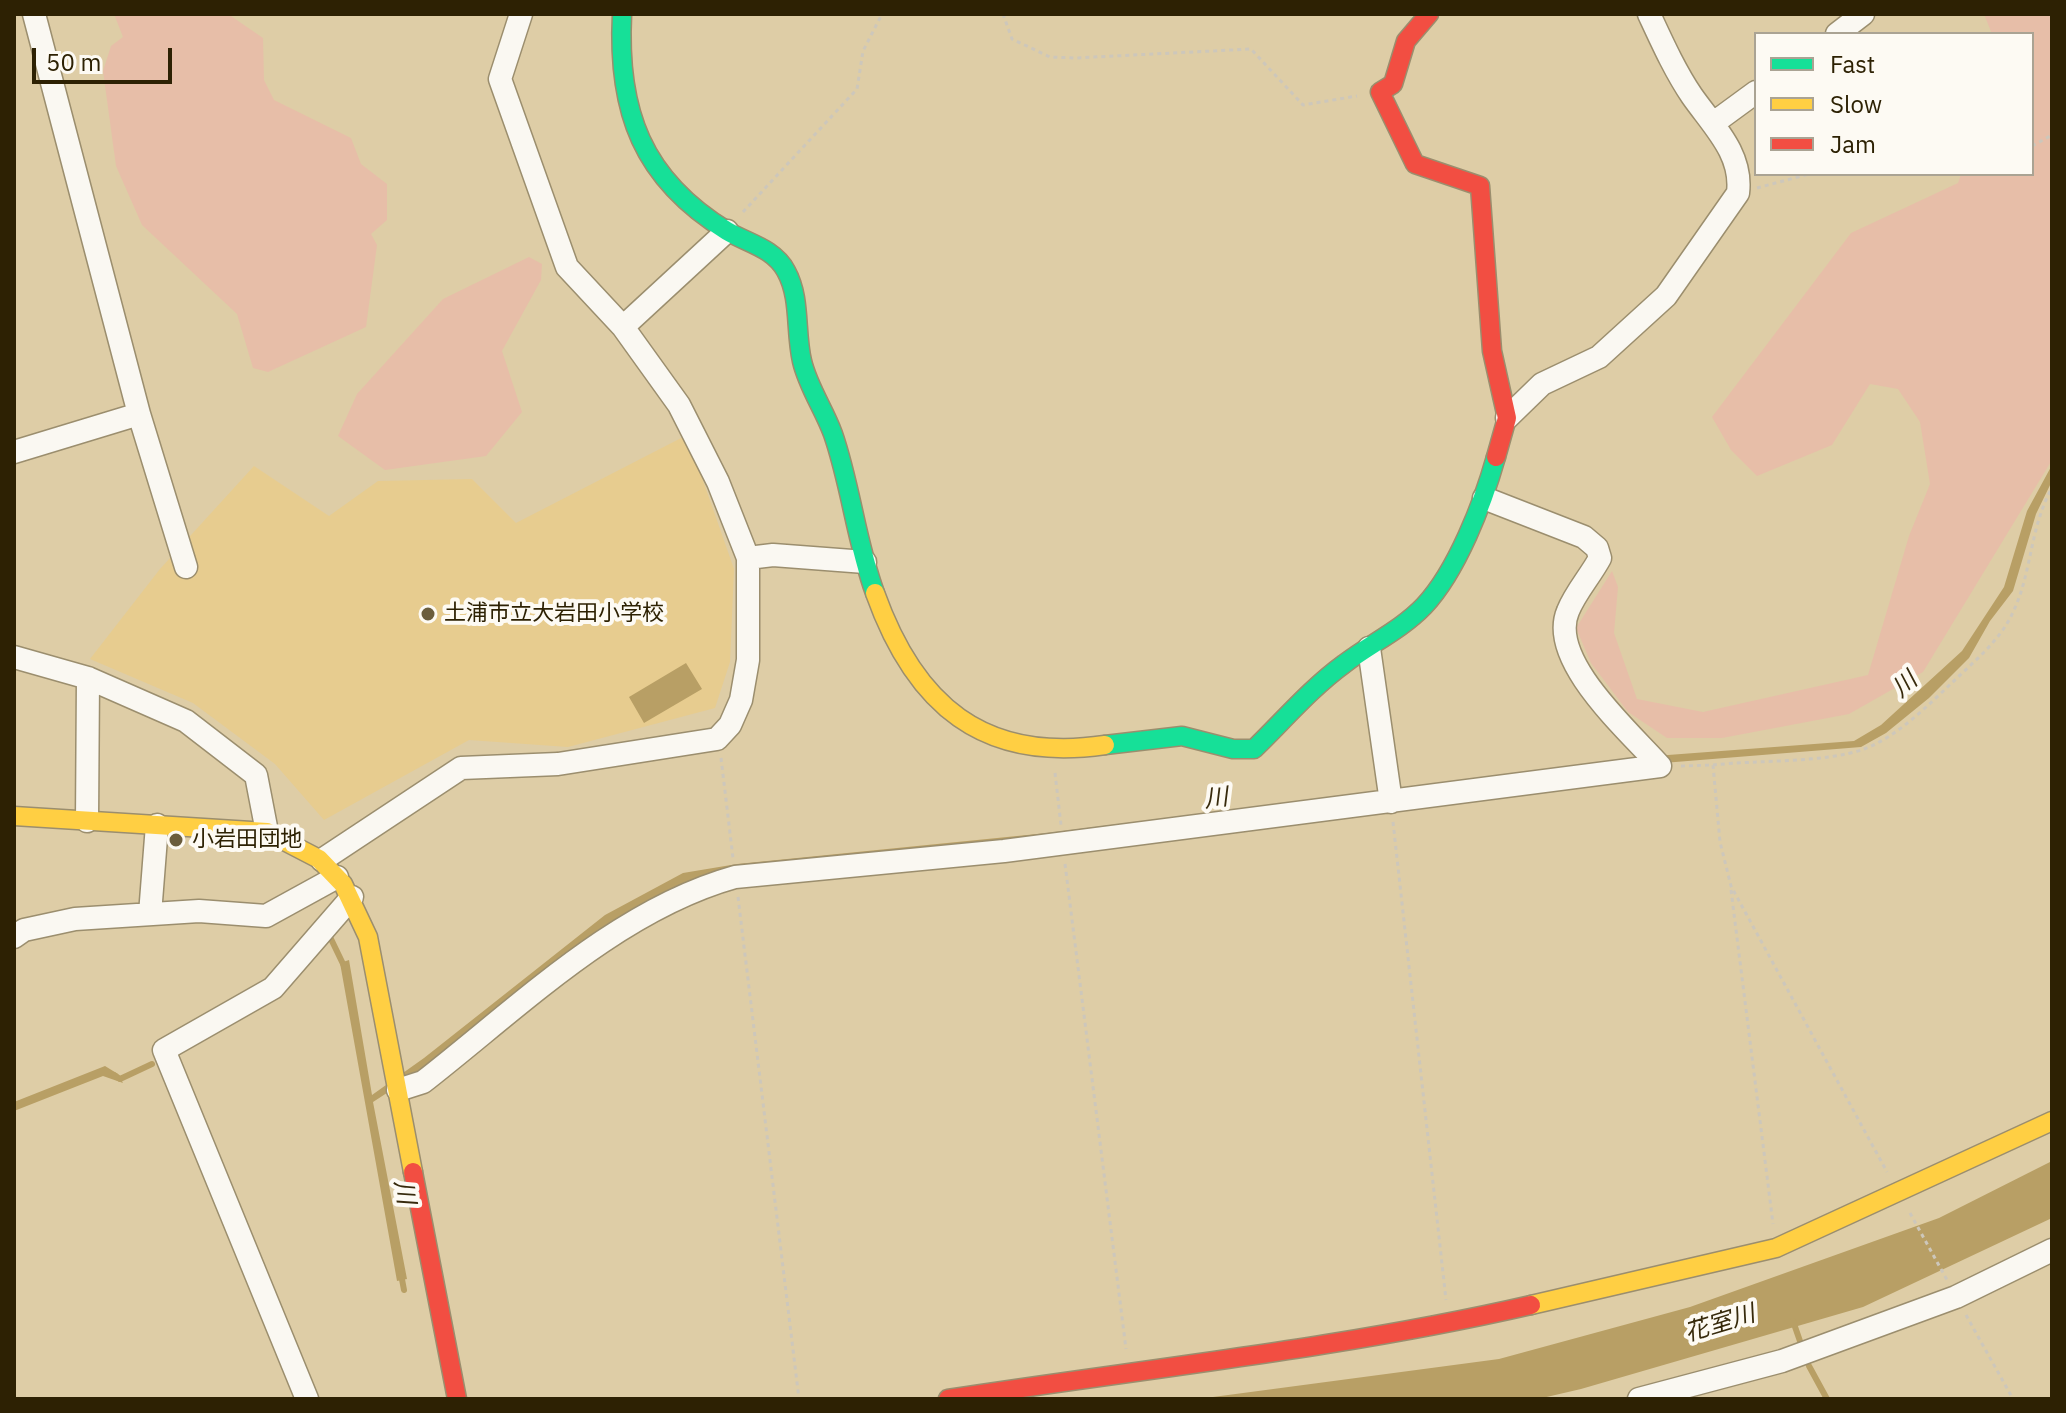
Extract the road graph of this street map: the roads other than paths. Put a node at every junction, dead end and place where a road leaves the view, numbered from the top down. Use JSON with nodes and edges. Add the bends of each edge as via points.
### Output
{"nodes":[{"id":1,"x":34,"y":14,"type":"edge"},
{"id":2,"x":521,"y":14,"type":"edge"},
{"id":3,"x":622,"y":14,"type":"edge"},
{"id":4,"x":1429,"y":14,"type":"edge"},
{"id":5,"x":1649,"y":14,"type":"edge"},
{"id":6,"x":1863,"y":14,"type":"edge"},
{"id":7,"x":1840,"y":32,"type":"edge"},
{"id":8,"x":1754,"y":93,"type":"edge"},
{"id":9,"x":1715,"y":122,"type":"junction"},
{"id":10,"x":727,"y":231,"type":"junction"},
{"id":11,"x":623,"y":327,"type":"junction"},
{"id":12,"x":139,"y":414,"type":"junction"},
{"id":13,"x":1507,"y":418,"type":"junction"},
{"id":14,"x":14,"y":452,"type":"edge"},
{"id":15,"x":1484,"y":498,"type":"junction"},
{"id":16,"x":748,"y":558,"type":"junction"},
{"id":17,"x":865,"y":562,"type":"junction"},
{"id":18,"x":186,"y":567,"type":"dead end"},
{"id":19,"x":1369,"y":648,"type":"junction"},
{"id":20,"x":14,"y":657,"type":"edge"},
{"id":21,"x":88,"y":678,"type":"junction"},
{"id":22,"x":1391,"y":802,"type":"junction"},
{"id":23,"x":14,"y":816,"type":"edge"},
{"id":24,"x":87,"y":821,"type":"junction"},
{"id":25,"x":157,"y":825,"type":"junction"},
{"id":26,"x":267,"y":832,"type":"junction"},
{"id":27,"x":330,"y":868,"type":"junction"},
{"id":28,"x":352,"y":897,"type":"junction"},
{"id":29,"x":150,"y":914,"type":"junction"},
{"id":30,"x":14,"y":937,"type":"edge"},
{"id":31,"x":398,"y":1090,"type":"junction"},
{"id":32,"x":2052,"y":1121,"type":"edge"},
{"id":33,"x":2052,"y":1250,"type":"edge"},
{"id":34,"x":307,"y":1399,"type":"edge"},
{"id":35,"x":457,"y":1399,"type":"edge"},
{"id":36,"x":948,"y":1399,"type":"edge"},
{"id":37,"x":1639,"y":1399,"type":"edge"}],
"edges":[{"from":1,"to":12,"type":"street"},
{"from":2,"to":11,"type":"street","via":[[500,79],[567,267]]},
{"from":3,"to":10,"type":"street","via":[[622,82],[630,121],[650,163],[680,198]]},
{"from":4,"to":13,"type":"street","via":[[1406,41],[1393,84],[1380,92],[1415,164],[1480,186],[1492,351]]},
{"from":5,"to":9,"type":"street","via":[[1693,97]]},
{"from":6,"to":7,"type":"street"},
{"from":8,"to":9,"type":"street"},
{"from":9,"to":13,"type":"street","via":[[1740,173],[1738,193],[1666,296],[1599,357],[1542,384]]},
{"from":10,"to":11,"type":"street"},
{"from":10,"to":17,"type":"street","via":[[777,256],[789,276],[802,363],[833,434]]},
{"from":11,"to":16,"type":"street","via":[[679,405]]},
{"from":12,"to":14,"type":"street"},
{"from":12,"to":18,"type":"street"},
{"from":13,"to":15,"type":"street"},
{"from":15,"to":19,"type":"street","via":[[1466,539],[1425,605]]},
{"from":15,"to":22,"type":"street","via":[[1584,537],[1597,548],[1600,558],[1567,613],[1565,645],[1588,686],[1660,766]]},
{"from":16,"to":17,"type":"street"},
{"from":16,"to":27,"type":"street","via":[[748,660],[741,700],[717,739],[558,764],[461,768]]},
{"from":17,"to":19,"type":"street","via":[[890,638],[914,674],[940,702],[987,737],[1024,748],[1176,735],[1241,751],[1254,749],[1342,665]]},
{"from":19,"to":22,"type":"street"},
{"from":20,"to":21,"type":"street"},
{"from":21,"to":24,"type":"street"},
{"from":21,"to":26,"type":"street","via":[[186,721],[256,775]]},
{"from":22,"to":31,"type":"street","via":[[735,877],[703,886],[641,915],[423,1082]]},
{"from":23,"to":24,"type":"street"},
{"from":24,"to":25,"type":"street"},
{"from":25,"to":26,"type":"street"},
{"from":25,"to":29,"type":"street"},
{"from":26,"to":27,"type":"street","via":[[299,843]]},
{"from":27,"to":28,"type":"street"},
{"from":27,"to":29,"type":"street","via":[[266,916]]},
{"from":28,"to":31,"type":"street","via":[[368,937]]},
{"from":28,"to":34,"type":"street","via":[[273,988],[164,1050]]},
{"from":29,"to":30,"type":"street","via":[[75,919]]},
{"from":31,"to":35,"type":"street"},
{"from":32,"to":36,"type":"street","via":[[1776,1248],[1448,1324],[1253,1358]]},
{"from":33,"to":37,"type":"street","via":[[1956,1297],[1782,1361]]}]}
